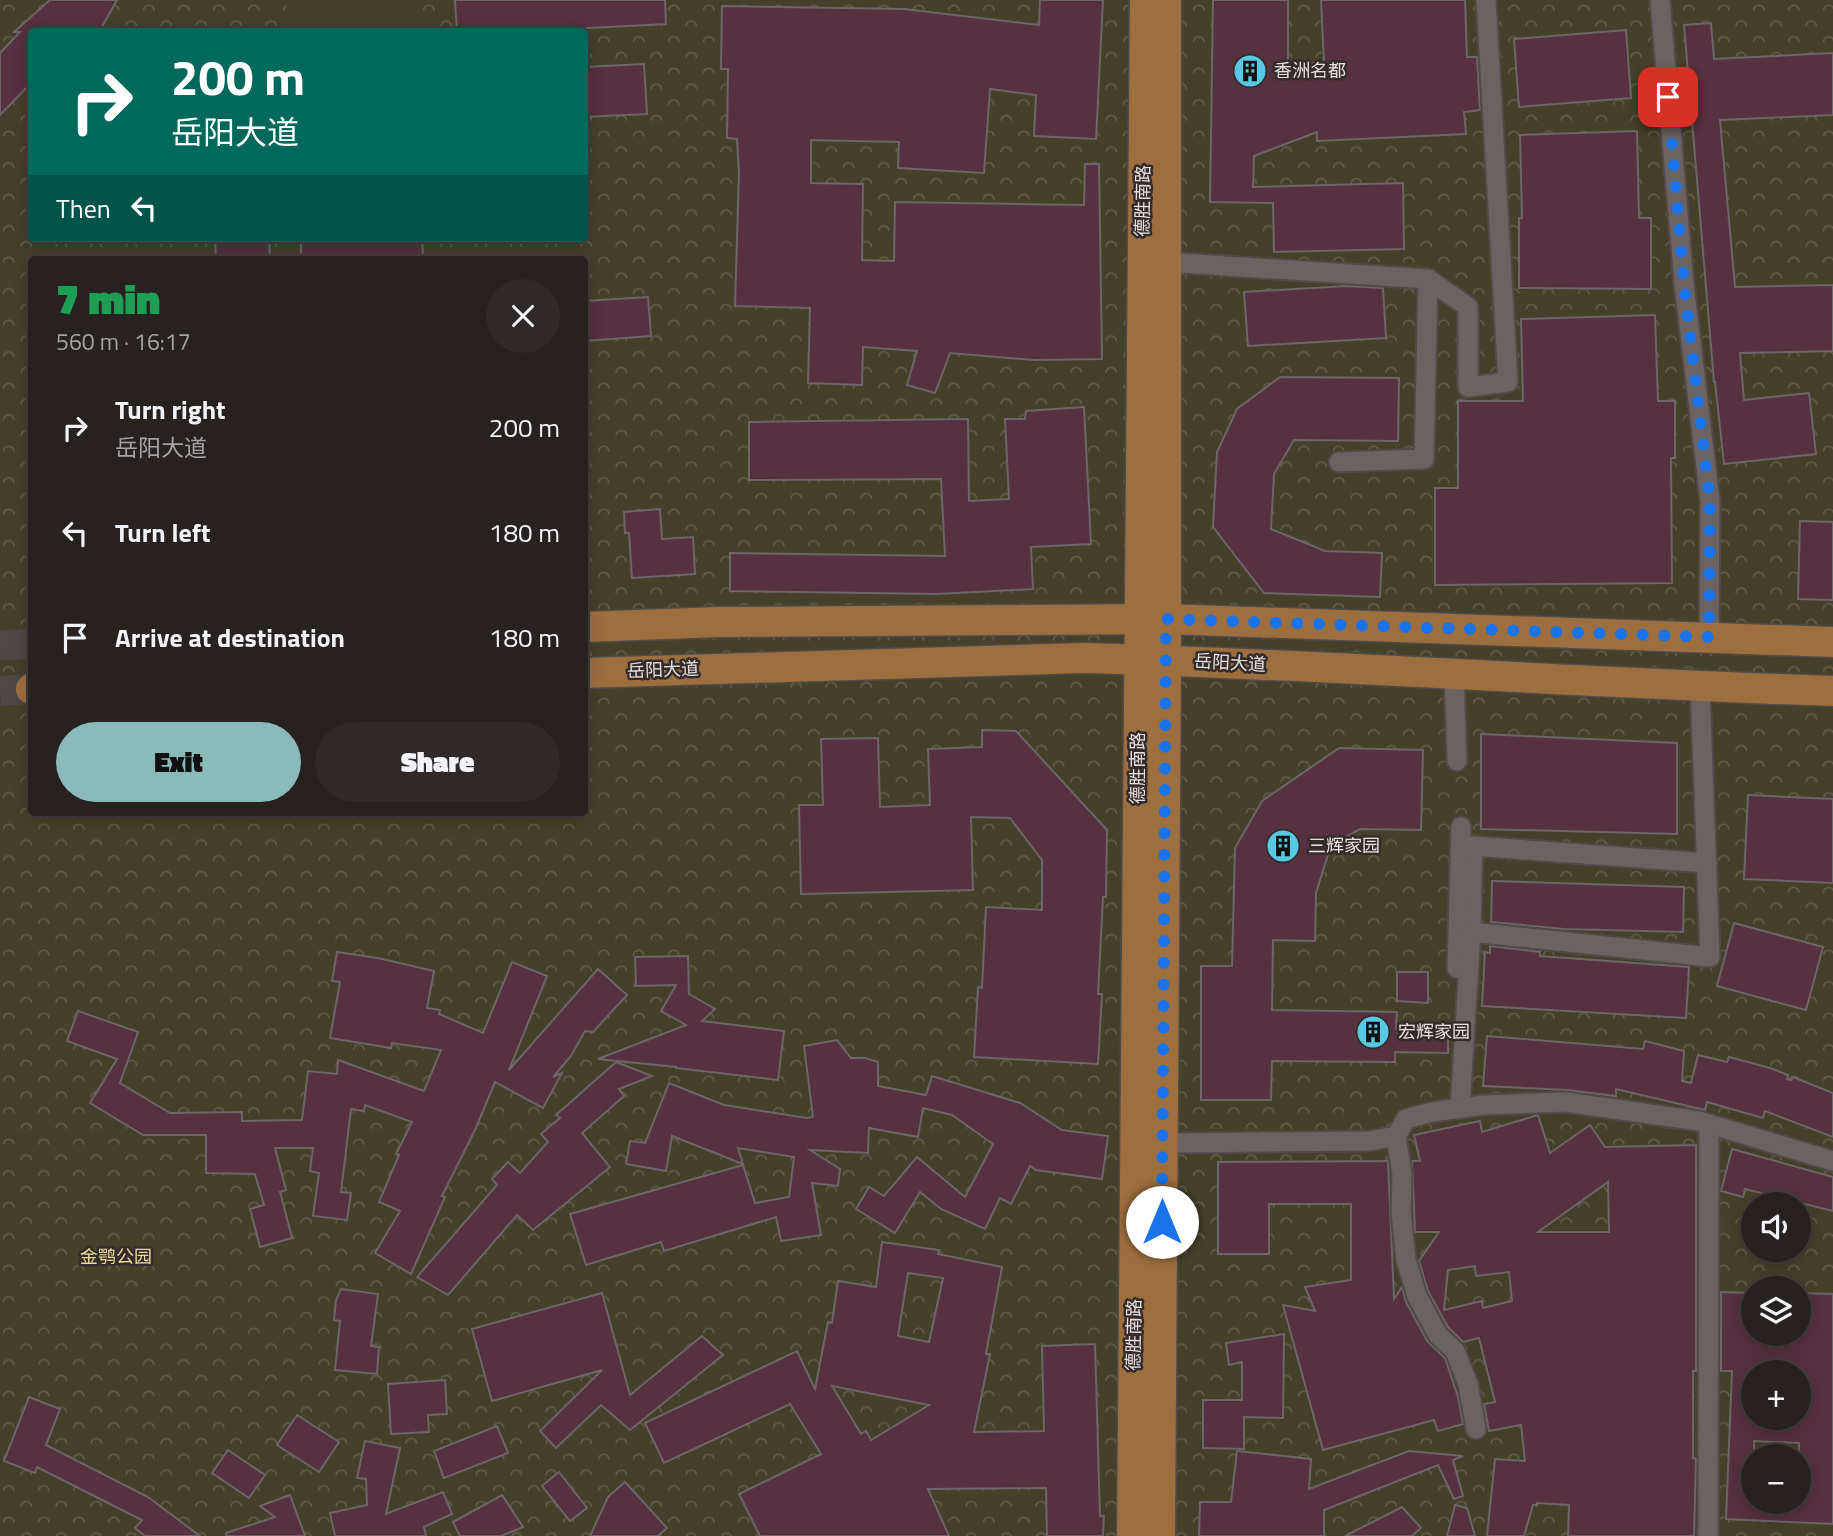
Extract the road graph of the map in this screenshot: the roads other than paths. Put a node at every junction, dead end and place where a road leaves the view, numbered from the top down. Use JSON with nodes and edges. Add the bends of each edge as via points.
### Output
{"nodes":[{"id":1,"x":1145,"y":0,"type":"edge"},
{"id":2,"x":1166,"y":0,"type":"edge"},
{"id":3,"x":1486,"y":0,"type":"edge"},
{"id":4,"x":1660,"y":0,"type":"edge"},
{"id":5,"x":1165,"y":262,"type":"junction"},
{"id":6,"x":1428,"y":279,"type":"junction"},
{"id":7,"x":1339,"y":462,"type":"dead end"},
{"id":8,"x":1153,"y":619,"type":"junction"},
{"id":9,"x":588,"y":627,"type":"edge"},
{"id":10,"x":1709,"y":637,"type":"junction"},
{"id":11,"x":1833,"y":642,"type":"edge"},
{"id":12,"x":1152,"y":659,"type":"junction"},
{"id":13,"x":588,"y":673,"type":"edge"},
{"id":14,"x":1454,"y":675,"type":"junction"},
{"id":15,"x":1700,"y":687,"type":"junction"},
{"id":16,"x":1833,"y":691,"type":"edge"},
{"id":17,"x":1457,"y":761,"type":"dead end"},
{"id":18,"x":1461,"y":827,"type":"dead end"},
{"id":19,"x":1707,"y":863,"type":"junction"},
{"id":20,"x":1471,"y":932,"type":"junction"},
{"id":21,"x":1460,"y":1108,"type":"junction"},
{"id":22,"x":1709,"y":1124,"type":"junction"},
{"id":23,"x":1396,"y":1136,"type":"junction"},
{"id":24,"x":1163,"y":1143,"type":"junction"},
{"id":25,"x":1833,"y":1161,"type":"edge"},
{"id":26,"x":1476,"y":1429,"type":"dead end"},
{"id":27,"x":1132,"y":1536,"type":"edge"},
{"id":28,"x":1160,"y":1536,"type":"edge"},
{"id":29,"x":1708,"y":1536,"type":"edge"}],
"edges":[{"from":1,"to":8,"type":"main road","name":"德胜南路"},
{"from":2,"to":5,"type":"main road","name":"德胜南路"},
{"from":3,"to":6,"type":"street","via":[[1508,382],[1468,387],[1468,307]]},
{"from":4,"to":10,"type":"street","via":[[1684,284],[1710,501]]},
{"from":5,"to":6,"type":"street"},
{"from":5,"to":8,"type":"main road","name":"德胜南路"},
{"from":6,"to":7,"type":"street","via":[[1423,459]]},
{"from":8,"to":9,"type":"main road"},
{"from":8,"to":10,"type":"main road"},
{"from":8,"to":12,"type":"main road","name":"德胜南路"},
{"from":10,"to":11,"type":"main road"},
{"from":12,"to":13,"type":"main road","name":"岳阳大道"},
{"from":12,"to":14,"type":"main road","name":"岳阳大道"},
{"from":12,"to":24,"type":"main road","name":"德胜南路"},
{"from":12,"to":27,"type":"main road","name":"德胜南路"},
{"from":14,"to":15,"type":"main road","name":"岳阳大道"},
{"from":14,"to":17,"type":"street"},
{"from":15,"to":16,"type":"main road","name":"岳阳大道"},
{"from":15,"to":19,"type":"street"},
{"from":18,"to":21,"type":"street","via":[[1456,1085]]},
{"from":19,"to":20,"type":"street","via":[[1473,846]]},
{"from":19,"to":20,"type":"street","via":[[1710,957]]},
{"from":20,"to":21,"type":"street"},
{"from":21,"to":22,"type":"street","via":[[1564,1102]]},
{"from":21,"to":23,"type":"street","via":[[1406,1119]]},
{"from":22,"to":25,"type":"street"},
{"from":22,"to":29,"type":"street"},
{"from":23,"to":24,"type":"street","via":[[1369,1141]]},
{"from":23,"to":26,"type":"street","via":[[1406,1260],[1417,1296],[1438,1335],[1455,1351],[1468,1384]]},
{"from":24,"to":28,"type":"main road","name":"德胜南路"}]}
